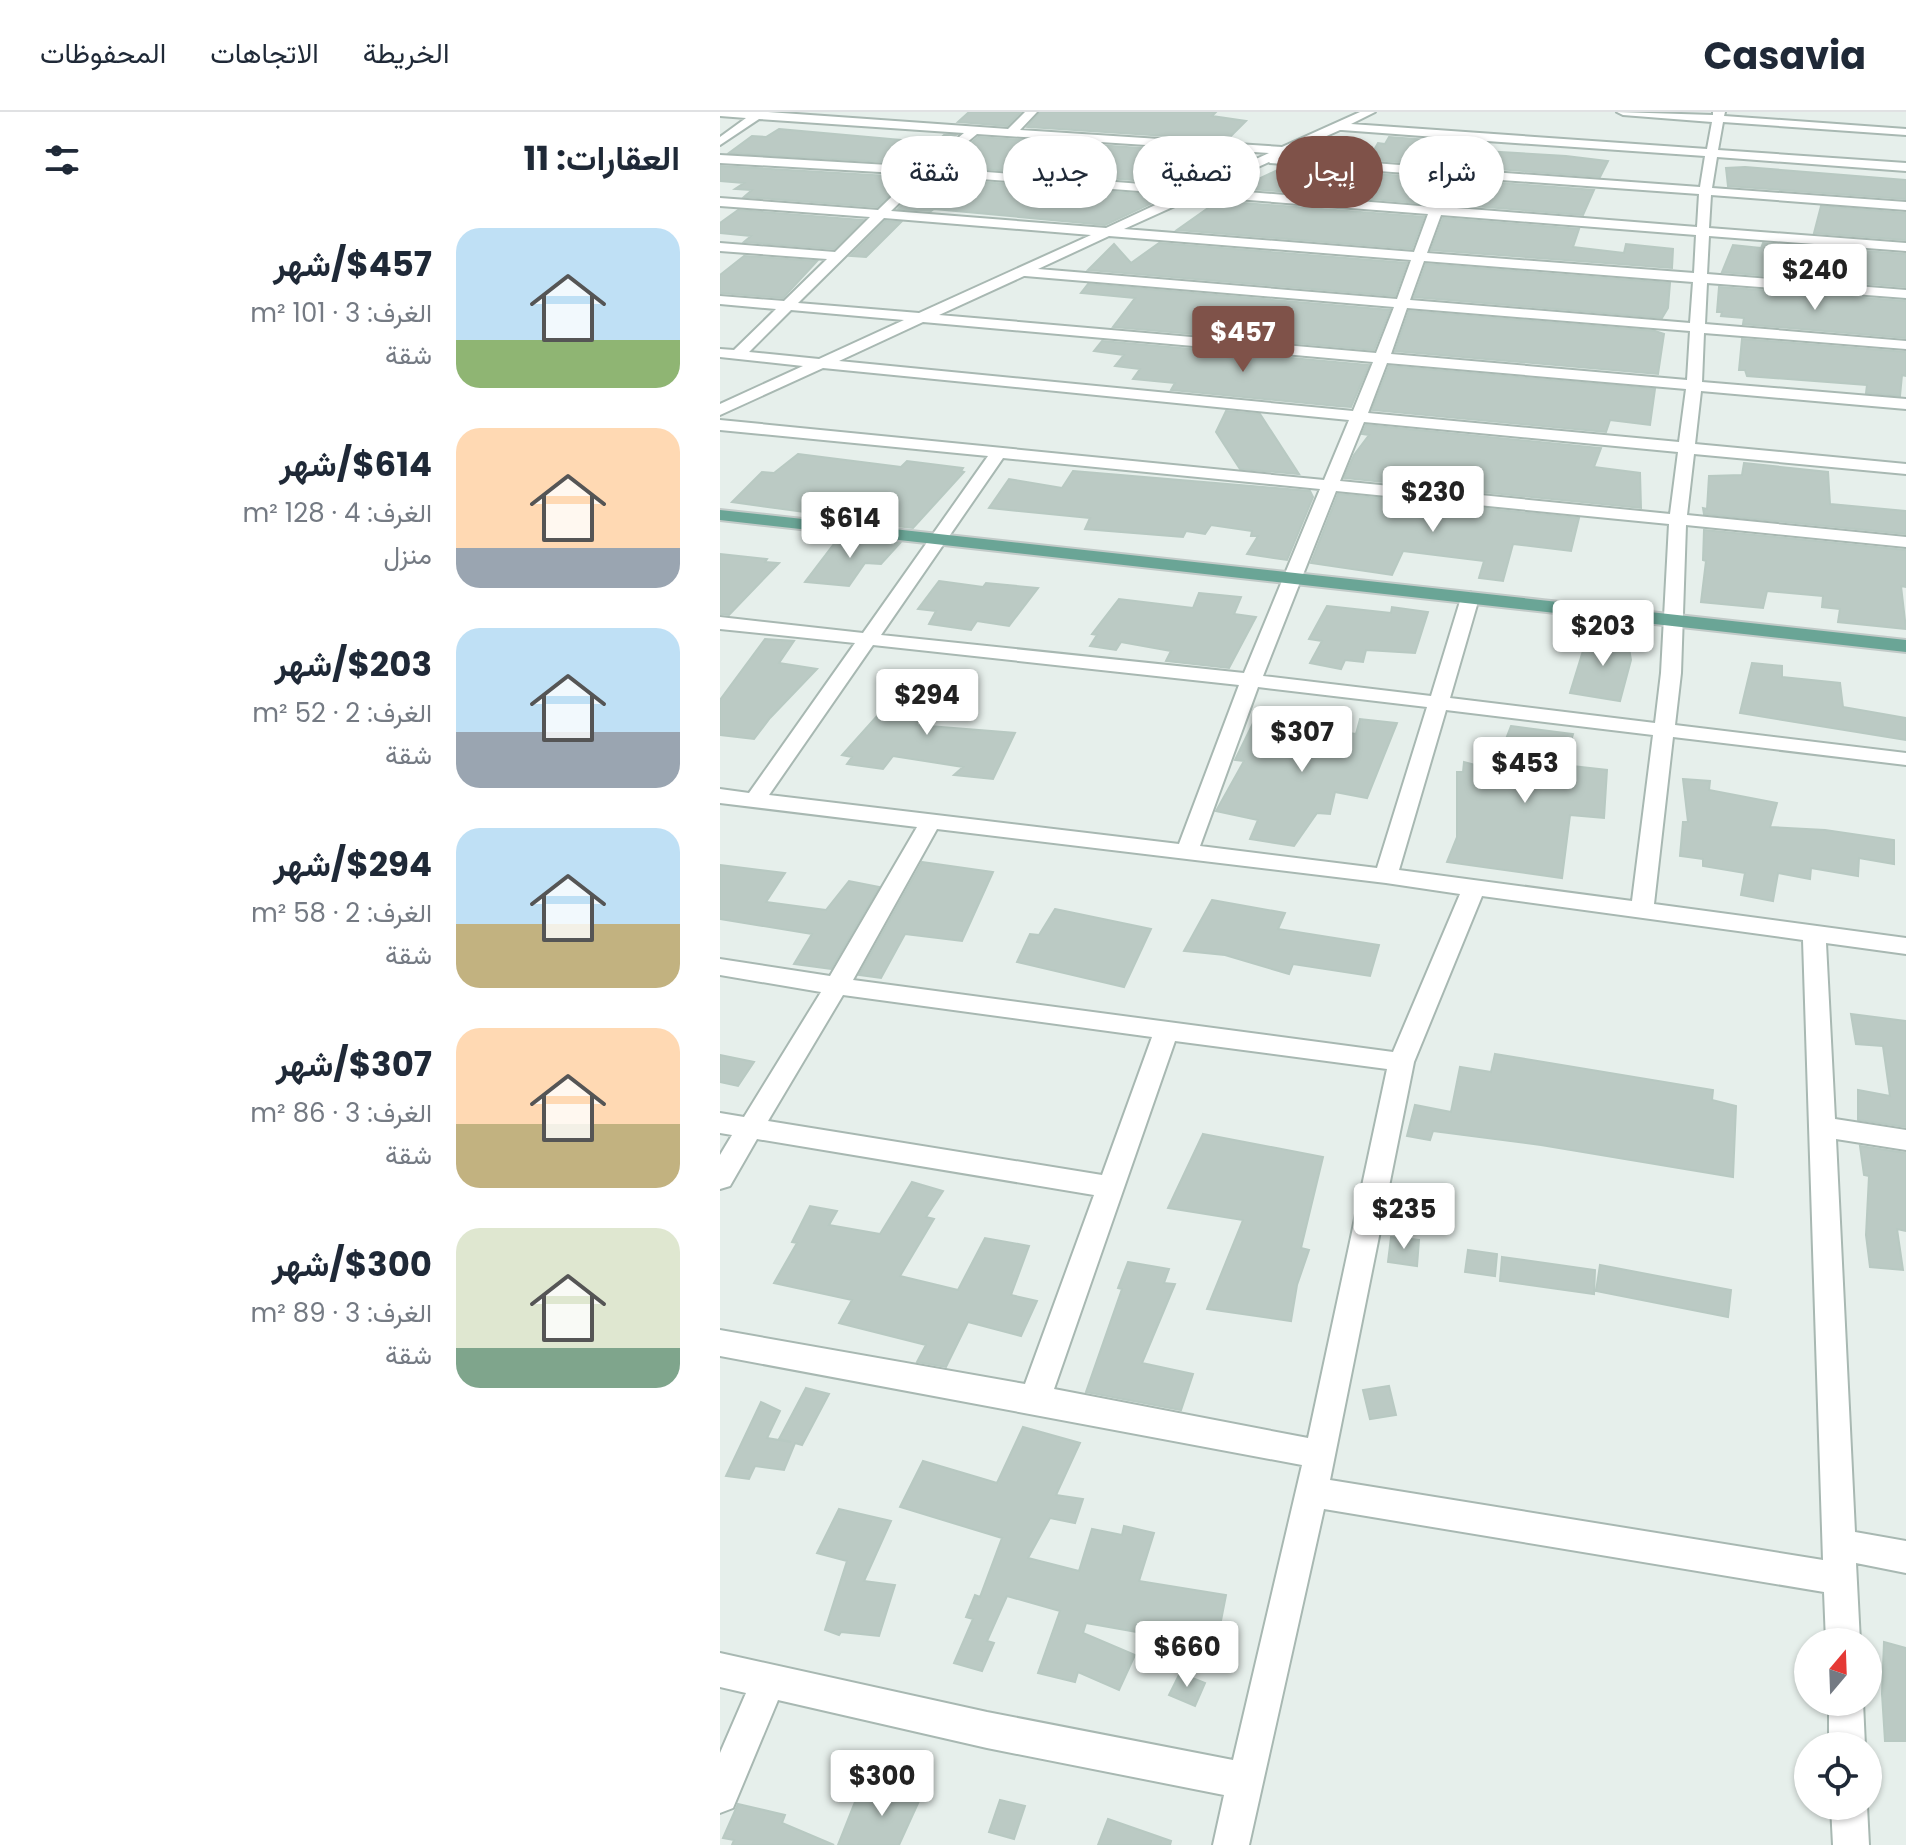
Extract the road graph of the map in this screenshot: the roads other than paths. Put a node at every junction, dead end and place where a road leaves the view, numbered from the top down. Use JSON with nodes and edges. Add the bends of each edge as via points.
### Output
{"nodes":[{"id":1,"x":1031,"y":112,"type":"edge"},
{"id":2,"x":1623,"y":112,"type":"edge"},
{"id":3,"x":720,"y":113,"type":"edge"},
{"id":4,"x":1367,"y":113,"type":"edge"},
{"id":5,"x":760,"y":114,"type":"edge"},
{"id":6,"x":1718,"y":115,"type":"edge"},
{"id":7,"x":1338,"y":120,"type":"edge"},
{"id":8,"x":976,"y":129,"type":"junction"},
{"id":9,"x":1011,"y":132,"type":"junction"},
{"id":10,"x":1906,"y":132,"type":"edge"},
{"id":11,"x":968,"y":136,"type":"edge"},
{"id":12,"x":1311,"y":136,"type":"edge"},
{"id":13,"x":1475,"y":136,"type":"edge"},
{"id":14,"x":1504,"y":138,"type":"edge"},
{"id":15,"x":720,"y":142,"type":"edge"},
{"id":16,"x":1276,"y":150,"type":"edge"},
{"id":17,"x":1713,"y":152,"type":"junction"},
{"id":18,"x":1276,"y":155,"type":"edge"},
{"id":19,"x":1269,"y":158,"type":"junction"},
{"id":20,"x":720,"y":159,"type":"edge"},
{"id":21,"x":1260,"y":162,"type":"edge"},
{"id":22,"x":1906,"y":167,"type":"edge"},
{"id":23,"x":881,"y":168,"type":"edge"},
{"id":24,"x":1399,"y":169,"type":"edge"},
{"id":25,"x":987,"y":176,"type":"edge"},
{"id":26,"x":1504,"y":178,"type":"edge"},
{"id":27,"x":1133,"y":188,"type":"edge"},
{"id":28,"x":1705,"y":192,"type":"junction"},
{"id":29,"x":1260,"y":199,"type":"edge"},
{"id":30,"x":720,"y":202,"type":"edge"},
{"id":31,"x":1906,"y":206,"type":"edge"},
{"id":32,"x":887,"y":208,"type":"edge"},
{"id":33,"x":1162,"y":208,"type":"edge"},
{"id":34,"x":1437,"y":208,"type":"edge"},
{"id":35,"x":1435,"y":213,"type":"junction"},
{"id":36,"x":881,"y":214,"type":"junction"},
{"id":37,"x":1113,"y":232,"type":"junction"},
{"id":38,"x":1704,"y":232,"type":"junction"},
{"id":39,"x":720,"y":247,"type":"edge"},
{"id":40,"x":1906,"y":247,"type":"edge"},
{"id":41,"x":836,"y":256,"type":"junction"},
{"id":42,"x":1418,"y":256,"type":"junction"},
{"id":43,"x":1025,"y":272,"type":"junction"},
{"id":44,"x":1699,"y":277,"type":"junction"},
{"id":45,"x":1906,"y":294,"type":"edge"},
{"id":46,"x":720,"y":300,"type":"edge"},
{"id":47,"x":1402,"y":304,"type":"junction"},
{"id":48,"x":787,"y":305,"type":"junction"},
{"id":49,"x":923,"y":317,"type":"junction"},
{"id":50,"x":1696,"y":328,"type":"junction"},
{"id":51,"x":1906,"y":345,"type":"edge"},
{"id":52,"x":720,"y":353,"type":"edge"},
{"id":53,"x":738,"y":354,"type":"junction"},
{"id":54,"x":1382,"y":358,"type":"junction"},
{"id":55,"x":825,"y":362,"type":"junction"},
{"id":56,"x":1694,"y":385,"type":"junction"},
{"id":57,"x":1906,"y":404,"type":"edge"},
{"id":58,"x":720,"y":410,"type":"edge"},
{"id":59,"x":1357,"y":417,"type":"junction"},
{"id":60,"x":720,"y":425,"type":"edge"},
{"id":61,"x":1686,"y":447,"type":"junction"},
{"id":62,"x":999,"y":452,"type":"junction"},
{"id":63,"x":1906,"y":469,"type":"edge"},
{"id":64,"x":1331,"y":484,"type":"junction"},
{"id":65,"x":720,"y":515,"type":"edge"},
{"id":66,"x":1678,"y":521,"type":"junction"},
{"id":67,"x":938,"y":541,"type":"junction"},
{"id":68,"x":1906,"y":542,"type":"edge"},
{"id":69,"x":1291,"y":579,"type":"junction"},
{"id":70,"x":1470,"y":598,"type":"junction"},
{"id":71,"x":1675,"y":622,"type":"junction"},
{"id":72,"x":720,"y":623,"type":"edge"},
{"id":73,"x":869,"y":639,"type":"junction"},
{"id":74,"x":1906,"y":646,"type":"edge"},
{"id":75,"x":1251,"y":680,"type":"junction"},
{"id":76,"x":1436,"y":703,"type":"junction"},
{"id":77,"x":1664,"y":731,"type":"junction"},
{"id":78,"x":1906,"y":759,"type":"edge"},
{"id":79,"x":720,"y":796,"type":"edge"},
{"id":80,"x":755,"y":800,"type":"junction"},
{"id":81,"x":931,"y":821,"type":"junction"},
{"id":82,"x":1187,"y":852,"type":"junction"},
{"id":83,"x":1386,"y":876,"type":"junction"},
{"id":84,"x":1474,"y":888,"type":"junction"},
{"id":85,"x":1642,"y":909,"type":"junction"},
{"id":86,"x":1814,"y":933,"type":"junction"},
{"id":87,"x":1906,"y":946,"type":"edge"},
{"id":88,"x":720,"y":967,"type":"edge"},
{"id":89,"x":837,"y":986,"type":"junction"},
{"id":90,"x":1167,"y":1029,"type":"junction"},
{"id":91,"x":1401,"y":1062,"type":"junction"},
{"id":92,"x":720,"y":1123,"type":"edge"},
{"id":93,"x":1822,"y":1127,"type":"junction"},
{"id":94,"x":750,"y":1128,"type":"junction"},
{"id":95,"x":1906,"y":1140,"type":"edge"},
{"id":96,"x":720,"y":1178,"type":"edge"},
{"id":97,"x":1111,"y":1187,"type":"junction"},
{"id":98,"x":720,"y":1343,"type":"edge"},
{"id":99,"x":1035,"y":1399,"type":"junction"},
{"id":100,"x":1319,"y":1454,"type":"junction"},
{"id":101,"x":1312,"y":1492,"type":"junction"},
{"id":102,"x":1840,"y":1545,"type":"junction"},
{"id":103,"x":1906,"y":1557,"type":"edge"},
{"id":104,"x":1841,"y":1579,"type":"junction"},
{"id":105,"x":1843,"y":1628,"type":"edge"},
{"id":106,"x":720,"y":1670,"type":"edge"},
{"id":107,"x":769,"y":1681,"type":"junction"},
{"id":108,"x":1246,"y":1781,"type":"junction"},
{"id":109,"x":720,"y":1795,"type":"edge"},
{"id":110,"x":1850,"y":1820,"type":"edge"},
{"id":111,"x":1231,"y":1845,"type":"edge"},
{"id":112,"x":1851,"y":1845,"type":"edge"}],
"edges":[{"from":1,"to":9,"type":"street"},
{"from":2,"to":6,"type":"street"},
{"from":3,"to":5,"type":"street"},
{"from":4,"to":7,"type":"street"},
{"from":5,"to":8,"type":"street"},
{"from":5,"to":15,"type":"street"},
{"from":6,"to":10,"type":"street"},
{"from":6,"to":17,"type":"street"},
{"from":7,"to":12,"type":"street"},
{"from":7,"to":13,"type":"street"},
{"from":8,"to":9,"type":"street"},
{"from":8,"to":11,"type":"street"},
{"from":9,"to":16,"type":"street"},
{"from":14,"to":17,"type":"street"},
{"from":17,"to":22,"type":"street"},
{"from":17,"to":28,"type":"street"},
{"from":18,"to":19,"type":"street"},
{"from":19,"to":21,"type":"street"},
{"from":19,"to":24,"type":"street"},
{"from":20,"to":23,"type":"street"},
{"from":25,"to":27,"type":"street"},
{"from":26,"to":28,"type":"street"},
{"from":28,"to":31,"type":"street"},
{"from":28,"to":38,"type":"street"},
{"from":29,"to":35,"type":"street"},
{"from":30,"to":36,"type":"street"},
{"from":32,"to":36,"type":"street"},
{"from":33,"to":37,"type":"street"},
{"from":34,"to":35,"type":"street"},
{"from":35,"to":38,"type":"street"},
{"from":35,"to":42,"type":"street"},
{"from":36,"to":37,"type":"street"},
{"from":36,"to":41,"type":"street"},
{"from":37,"to":42,"type":"street"},
{"from":37,"to":43,"type":"street"},
{"from":38,"to":40,"type":"street"},
{"from":38,"to":44,"type":"street"},
{"from":39,"to":41,"type":"street"},
{"from":41,"to":48,"type":"street"},
{"from":42,"to":44,"type":"street"},
{"from":42,"to":47,"type":"street"},
{"from":43,"to":47,"type":"street"},
{"from":43,"to":49,"type":"street"},
{"from":44,"to":45,"type":"street"},
{"from":44,"to":50,"type":"street"},
{"from":46,"to":48,"type":"street"},
{"from":47,"to":50,"type":"street"},
{"from":47,"to":54,"type":"street"},
{"from":48,"to":49,"type":"street"},
{"from":48,"to":53,"type":"street"},
{"from":49,"to":54,"type":"street"},
{"from":49,"to":55,"type":"street"},
{"from":50,"to":51,"type":"street"},
{"from":50,"to":56,"type":"street"},
{"from":52,"to":53,"type":"street"},
{"from":53,"to":55,"type":"street"},
{"from":54,"to":56,"type":"street"},
{"from":54,"to":59,"type":"street"},
{"from":55,"to":58,"type":"street"},
{"from":55,"to":59,"type":"street"},
{"from":56,"to":57,"type":"street"},
{"from":56,"to":61,"type":"street"},
{"from":59,"to":61,"type":"street"},
{"from":59,"to":64,"type":"street"},
{"from":60,"to":62,"type":"street"},
{"from":61,"to":63,"type":"street"},
{"from":61,"to":66,"type":"street"},
{"from":62,"to":64,"type":"street"},
{"from":62,"to":67,"type":"street"},
{"from":64,"to":66,"type":"street"},
{"from":64,"to":69,"type":"street"},
{"from":65,"to":67,"type":"main road"},
{"from":66,"to":68,"type":"street"},
{"from":66,"to":71,"type":"street"},
{"from":67,"to":69,"type":"main road"},
{"from":67,"to":73,"type":"street"},
{"from":69,"to":70,"type":"main road"},
{"from":69,"to":75,"type":"street"},
{"from":70,"to":71,"type":"main road"},
{"from":70,"to":76,"type":"street"},
{"from":71,"to":74,"type":"main road"},
{"from":71,"to":77,"type":"street"},
{"from":72,"to":73,"type":"street"},
{"from":73,"to":75,"type":"street"},
{"from":73,"to":80,"type":"street"},
{"from":75,"to":76,"type":"street"},
{"from":75,"to":82,"type":"street"},
{"from":76,"to":77,"type":"street"},
{"from":76,"to":83,"type":"street"},
{"from":77,"to":78,"type":"street"},
{"from":77,"to":85,"type":"street"},
{"from":79,"to":80,"type":"street"},
{"from":80,"to":81,"type":"street"},
{"from":81,"to":82,"type":"street"},
{"from":81,"to":89,"type":"street"},
{"from":82,"to":83,"type":"street"},
{"from":83,"to":84,"type":"street"},
{"from":84,"to":85,"type":"street"},
{"from":84,"to":91,"type":"street"},
{"from":85,"to":86,"type":"street"},
{"from":86,"to":87,"type":"street"},
{"from":86,"to":93,"type":"street"},
{"from":88,"to":89,"type":"street"},
{"from":89,"to":90,"type":"street"},
{"from":89,"to":94,"type":"street"},
{"from":90,"to":91,"type":"street"},
{"from":90,"to":97,"type":"street"},
{"from":91,"to":100,"type":"street"},
{"from":92,"to":94,"type":"street"},
{"from":93,"to":95,"type":"street"},
{"from":93,"to":102,"type":"street"},
{"from":94,"to":96,"type":"street"},
{"from":94,"to":97,"type":"street"},
{"from":97,"to":99,"type":"street"},
{"from":98,"to":99,"type":"street"},
{"from":99,"to":100,"type":"street"},
{"from":100,"to":101,"type":"street"},
{"from":101,"to":104,"type":"street"},
{"from":101,"to":108,"type":"street"},
{"from":102,"to":103,"type":"street"},
{"from":102,"to":104,"type":"street"},
{"from":104,"to":105,"type":"street"},
{"from":106,"to":107,"type":"street"},
{"from":107,"to":108,"type":"street"},
{"from":107,"to":109,"type":"street"},
{"from":108,"to":111,"type":"street"},
{"from":110,"to":112,"type":"street"}]}
